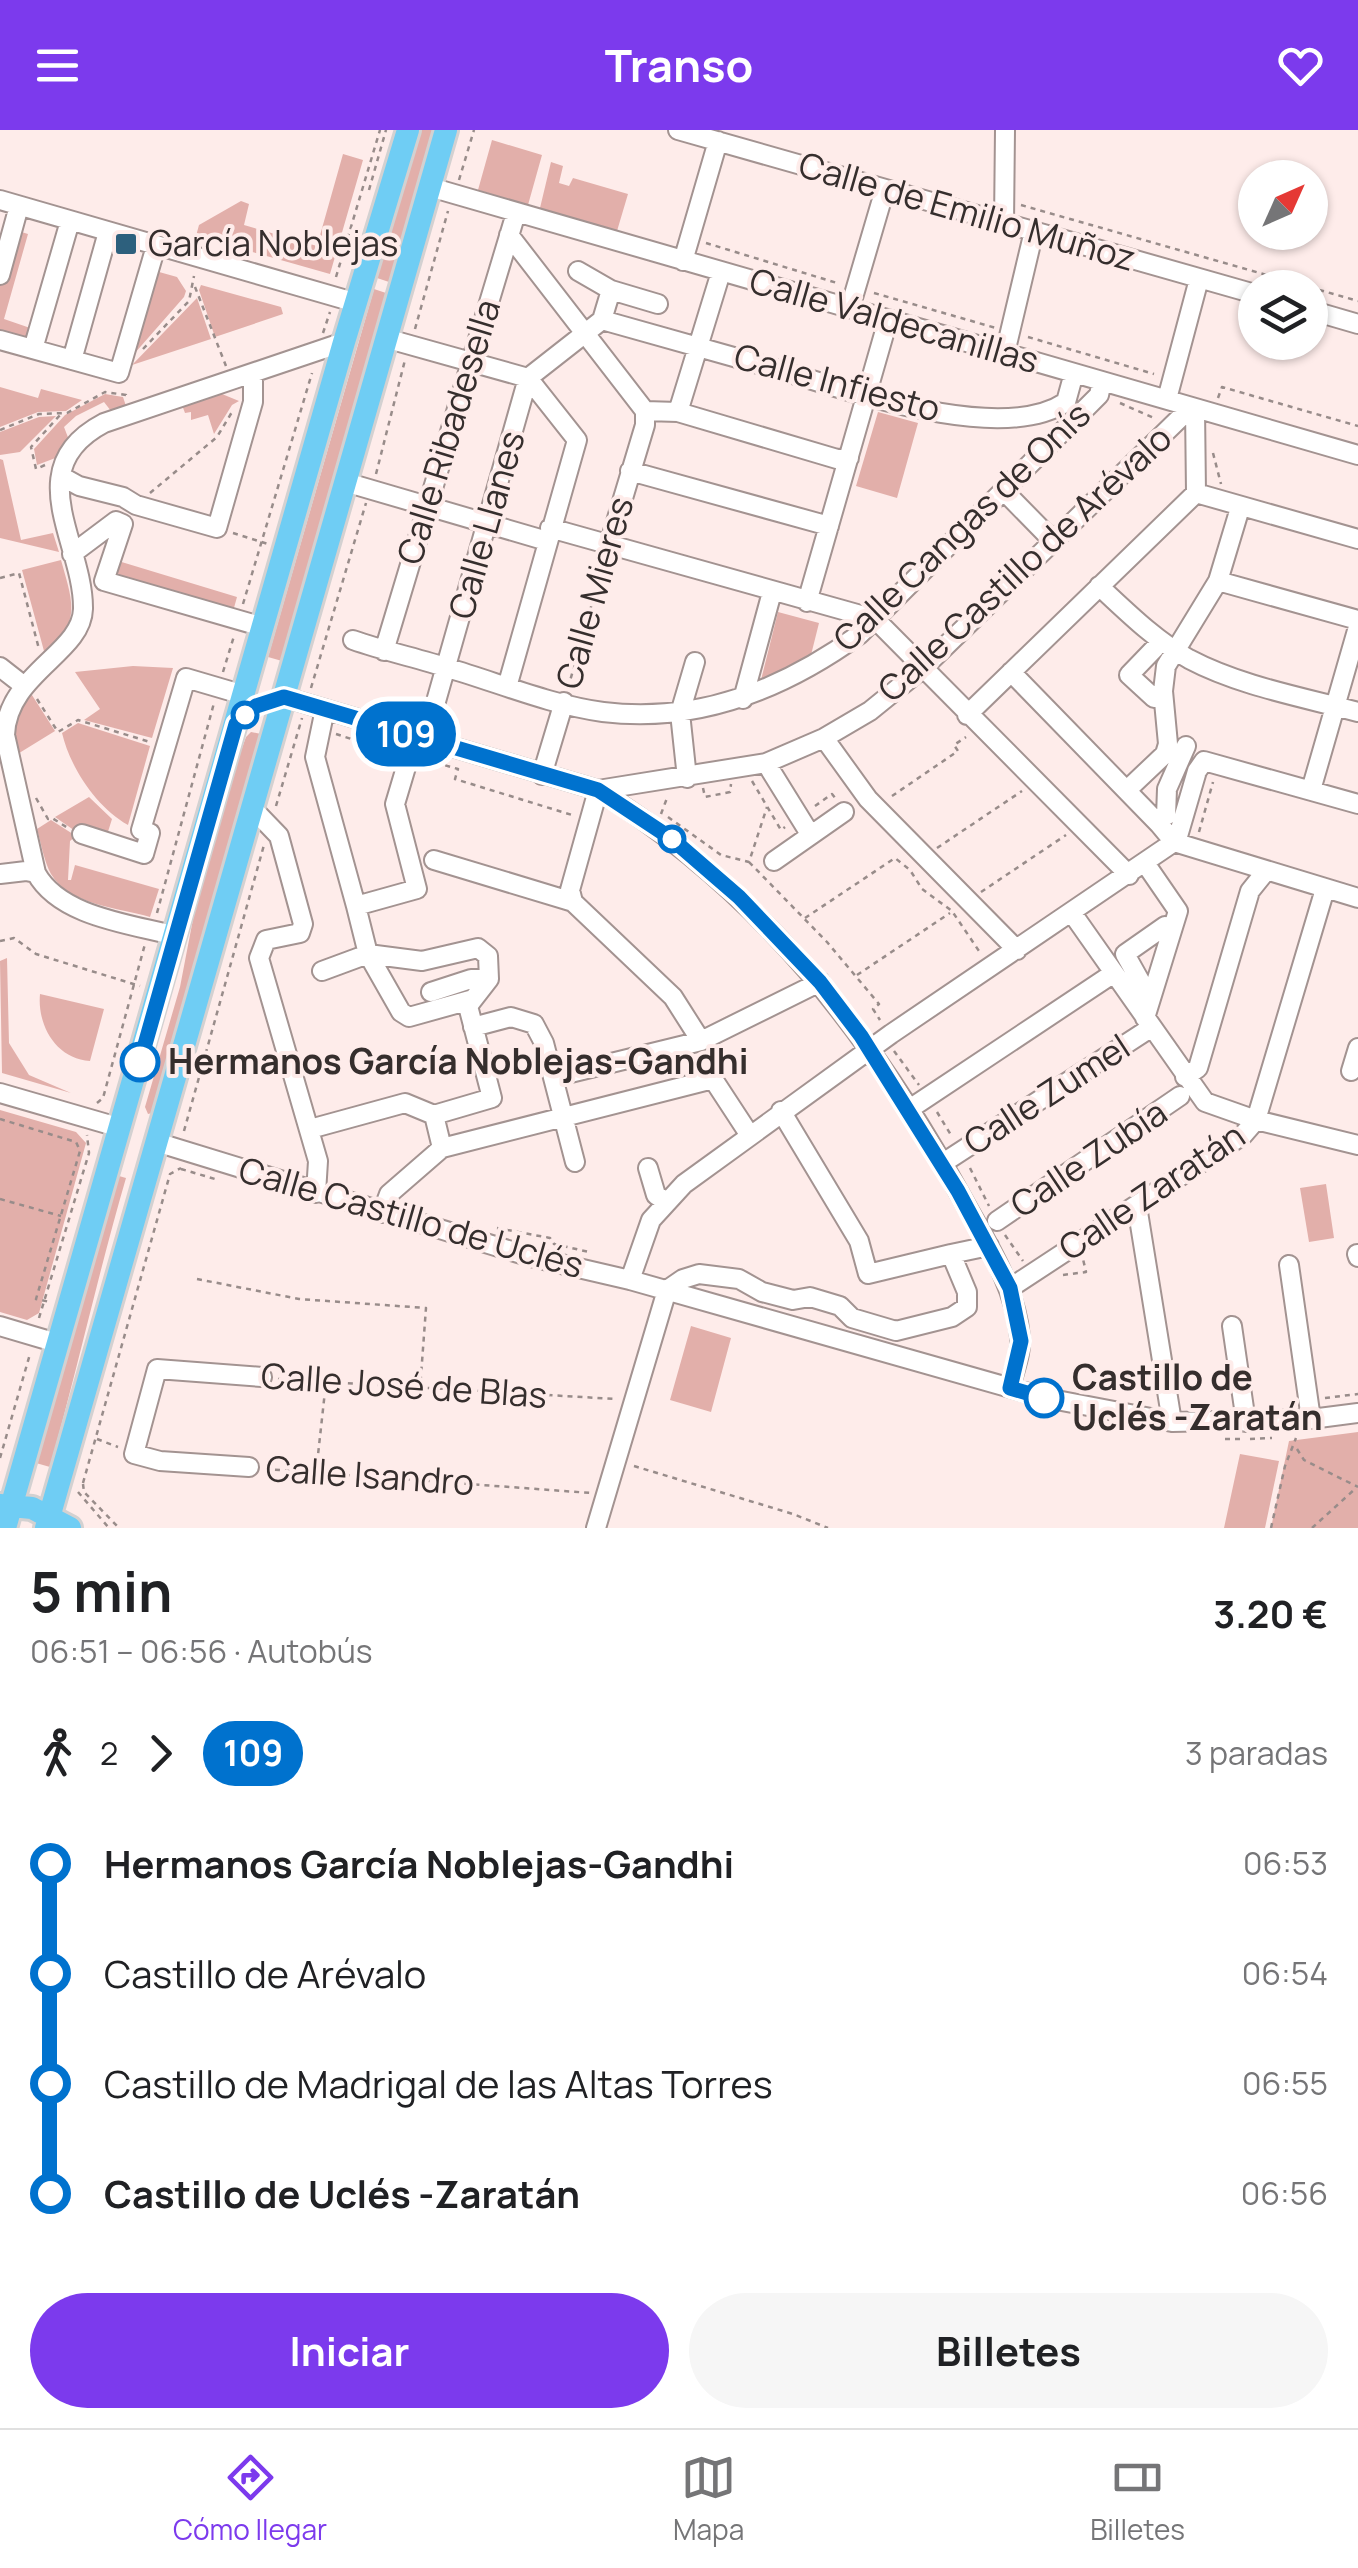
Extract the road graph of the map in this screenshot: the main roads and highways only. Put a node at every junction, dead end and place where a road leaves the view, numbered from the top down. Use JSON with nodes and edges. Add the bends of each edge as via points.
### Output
{"nodes":[{"id":1,"x":408,"y":130,"type":"edge"},
{"id":2,"x":446,"y":130,"type":"edge"},
{"id":3,"x":284,"y":697,"type":"junction"},
{"id":4,"x":236,"y":724,"type":"junction"},
{"id":5,"x":179,"y":925,"type":"junction"},
{"id":6,"x":121,"y":1128,"type":"junction"},
{"id":7,"x":156,"y":1142,"type":"junction"},
{"id":8,"x":92,"y":1370,"type":"junction"},
{"id":9,"x":6,"y":1504,"type":"edge"},
{"id":10,"x":48,"y":1521,"type":"edge"},
{"id":11,"x":6,"y":1528,"type":"edge"},
{"id":12,"x":70,"y":1528,"type":"edge"}],
"edges":[{"from":1,"to":4,"type":"main road"},
{"from":2,"to":3,"type":"main road"},
{"from":3,"to":4,"type":"main road","via":[[256,706]]},
{"from":3,"to":7,"type":"main road","via":[[261,812]]},
{"from":4,"to":5,"type":"main road"},
{"from":5,"to":6,"type":"main road"},
{"from":5,"to":7,"type":"main road","via":[[182,956],[140,1111]]},
{"from":6,"to":7,"type":"main road"},
{"from":6,"to":8,"type":"main road","via":[[137,1162],[98,1296]]},
{"from":6,"to":9,"type":"main road"},
{"from":7,"to":8,"type":"main road"},
{"from":8,"to":10,"type":"main road"},
{"from":9,"to":10,"type":"main road"},
{"from":9,"to":11,"type":"main road"},
{"from":10,"to":12,"type":"main road"}]}
